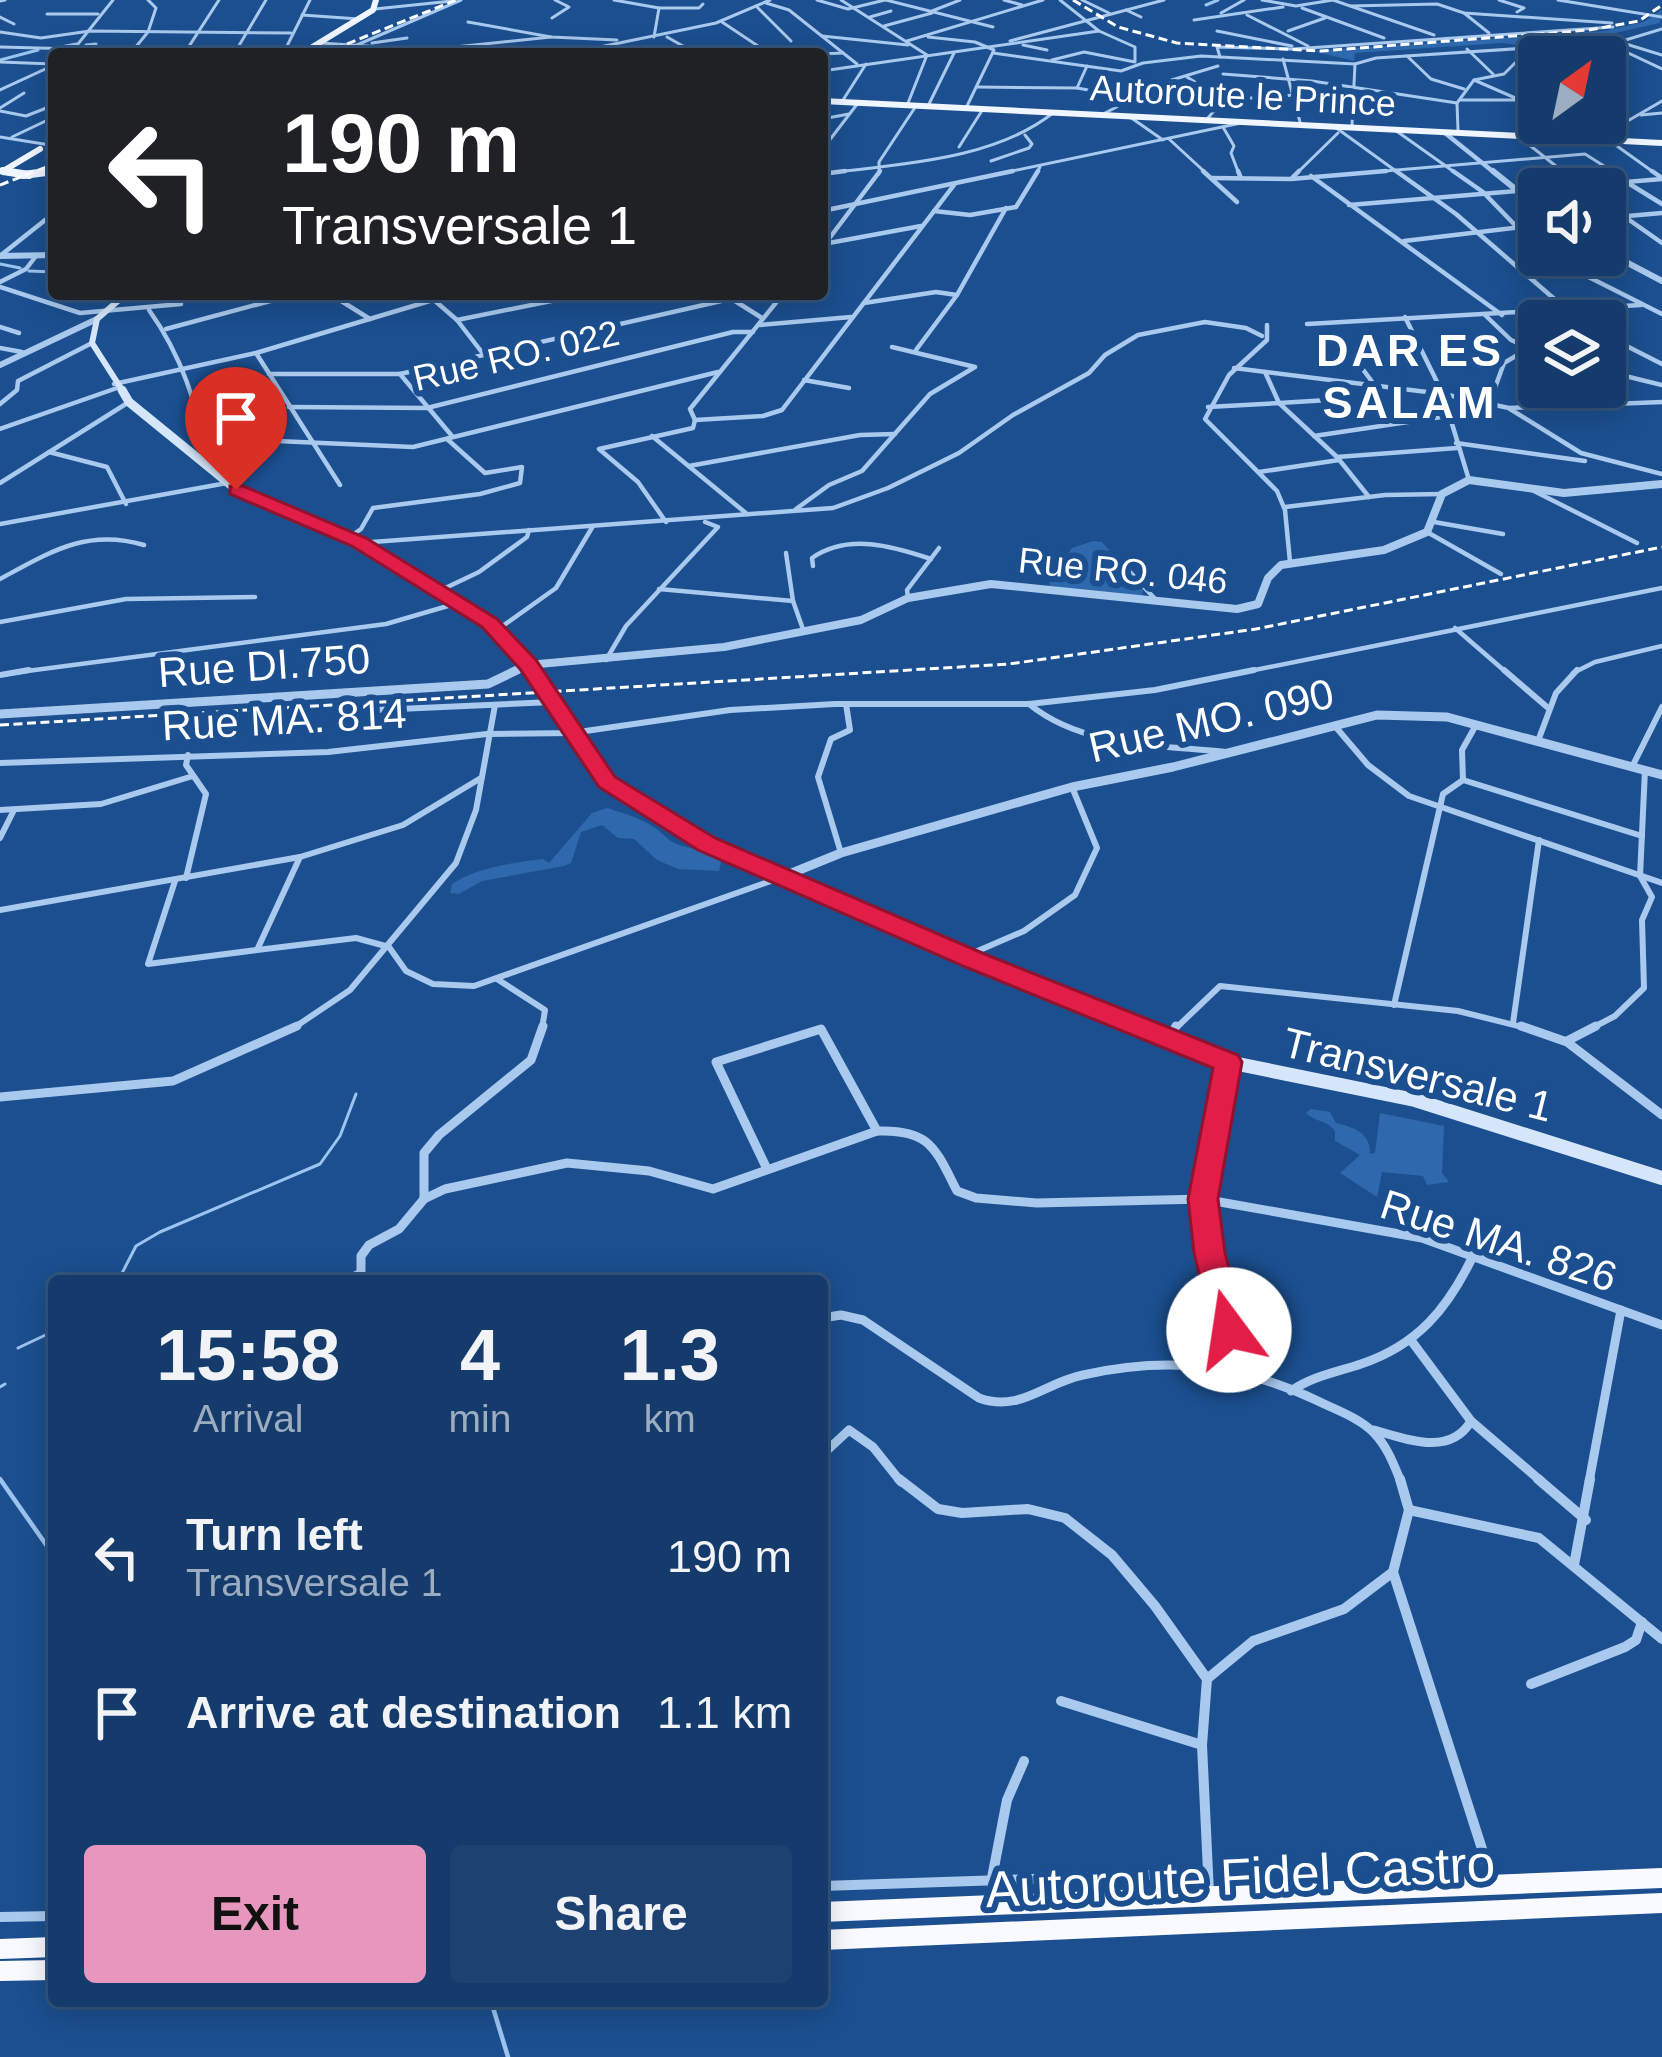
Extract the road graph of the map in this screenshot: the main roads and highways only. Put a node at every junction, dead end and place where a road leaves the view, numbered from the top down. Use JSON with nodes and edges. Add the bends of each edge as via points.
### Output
{"nodes":[{"id":1,"x":376,"y":4,"type":"edge"},
{"id":2,"x":312,"y":48,"type":"edge"},
{"id":3,"x":828,"y":100,"type":"edge"},
{"id":4,"x":828,"y":100,"type":"edge"},
{"id":5,"x":912,"y":104,"type":"junction"},
{"id":6,"x":1518,"y":135,"type":"edge"},
{"id":7,"x":1518,"y":135,"type":"edge"},
{"id":8,"x":1626,"y":139,"type":"edge"},
{"id":9,"x":1626,"y":141,"type":"edge"},
{"id":10,"x":1662,"y":142,"type":"edge"},
{"id":11,"x":48,"y":146,"type":"edge"},
{"id":12,"x":40,"y":149,"type":"junction"},
{"id":13,"x":0,"y":161,"type":"edge"},
{"id":14,"x":48,"y":173,"type":"edge"},
{"id":15,"x":48,"y":173,"type":"edge"},
{"id":16,"x":28,"y":175,"type":"junction"},
{"id":17,"x":0,"y":180,"type":"edge"},
{"id":18,"x":119,"y":300,"type":"edge"},
{"id":19,"x":1662,"y":1178,"type":"edge"},
{"id":20,"x":1662,"y":1878,"type":"edge"},
{"id":21,"x":1662,"y":1903,"type":"edge"},
{"id":22,"x":828,"y":1912,"type":"edge"},
{"id":23,"x":828,"y":1940,"type":"edge"},
{"id":24,"x":48,"y":1946,"type":"edge"},
{"id":25,"x":0,"y":1949,"type":"edge"},
{"id":26,"x":48,"y":1970,"type":"edge"},
{"id":27,"x":0,"y":1971,"type":"edge"}],
"edges":[{"from":1,"to":2,"type":"main road"},
{"from":3,"to":5,"type":"main road","name":"Autoroute le Prince"},
{"from":4,"to":5,"type":"main road","name":"Autoroute le Prince"},
{"from":5,"to":6,"type":"main road","name":"Autoroute le Prince"},
{"from":5,"to":7,"type":"main road","name":"Autoroute le Prince"},
{"from":8,"to":10,"type":"main road","name":"Autoroute le Prince"},
{"from":9,"to":10,"type":"main road","name":"Autoroute le Prince"},
{"from":11,"to":12,"type":"main road"},
{"from":12,"to":13,"type":"main road"},
{"from":12,"to":16,"type":"main road","via":[[3,171]]},
{"from":14,"to":16,"type":"main road"},
{"from":15,"to":17,"type":"main road"},
{"from":16,"to":17,"type":"main road"},
{"from":18,"to":19,"type":"main road","name":"Transversale 1","via":[[99,317],[92,343],[129,402],[250,499],[353,540],[497,630],[607,782],[706,844],[1168,1042],[1415,1100]]},
{"from":20,"to":22,"type":"highway","name":"Autoroute Fidel Castro"},
{"from":21,"to":23,"type":"highway","name":"Autoroute Fidel Castro"},
{"from":24,"to":25,"type":"highway"},
{"from":26,"to":27,"type":"highway"}]}
